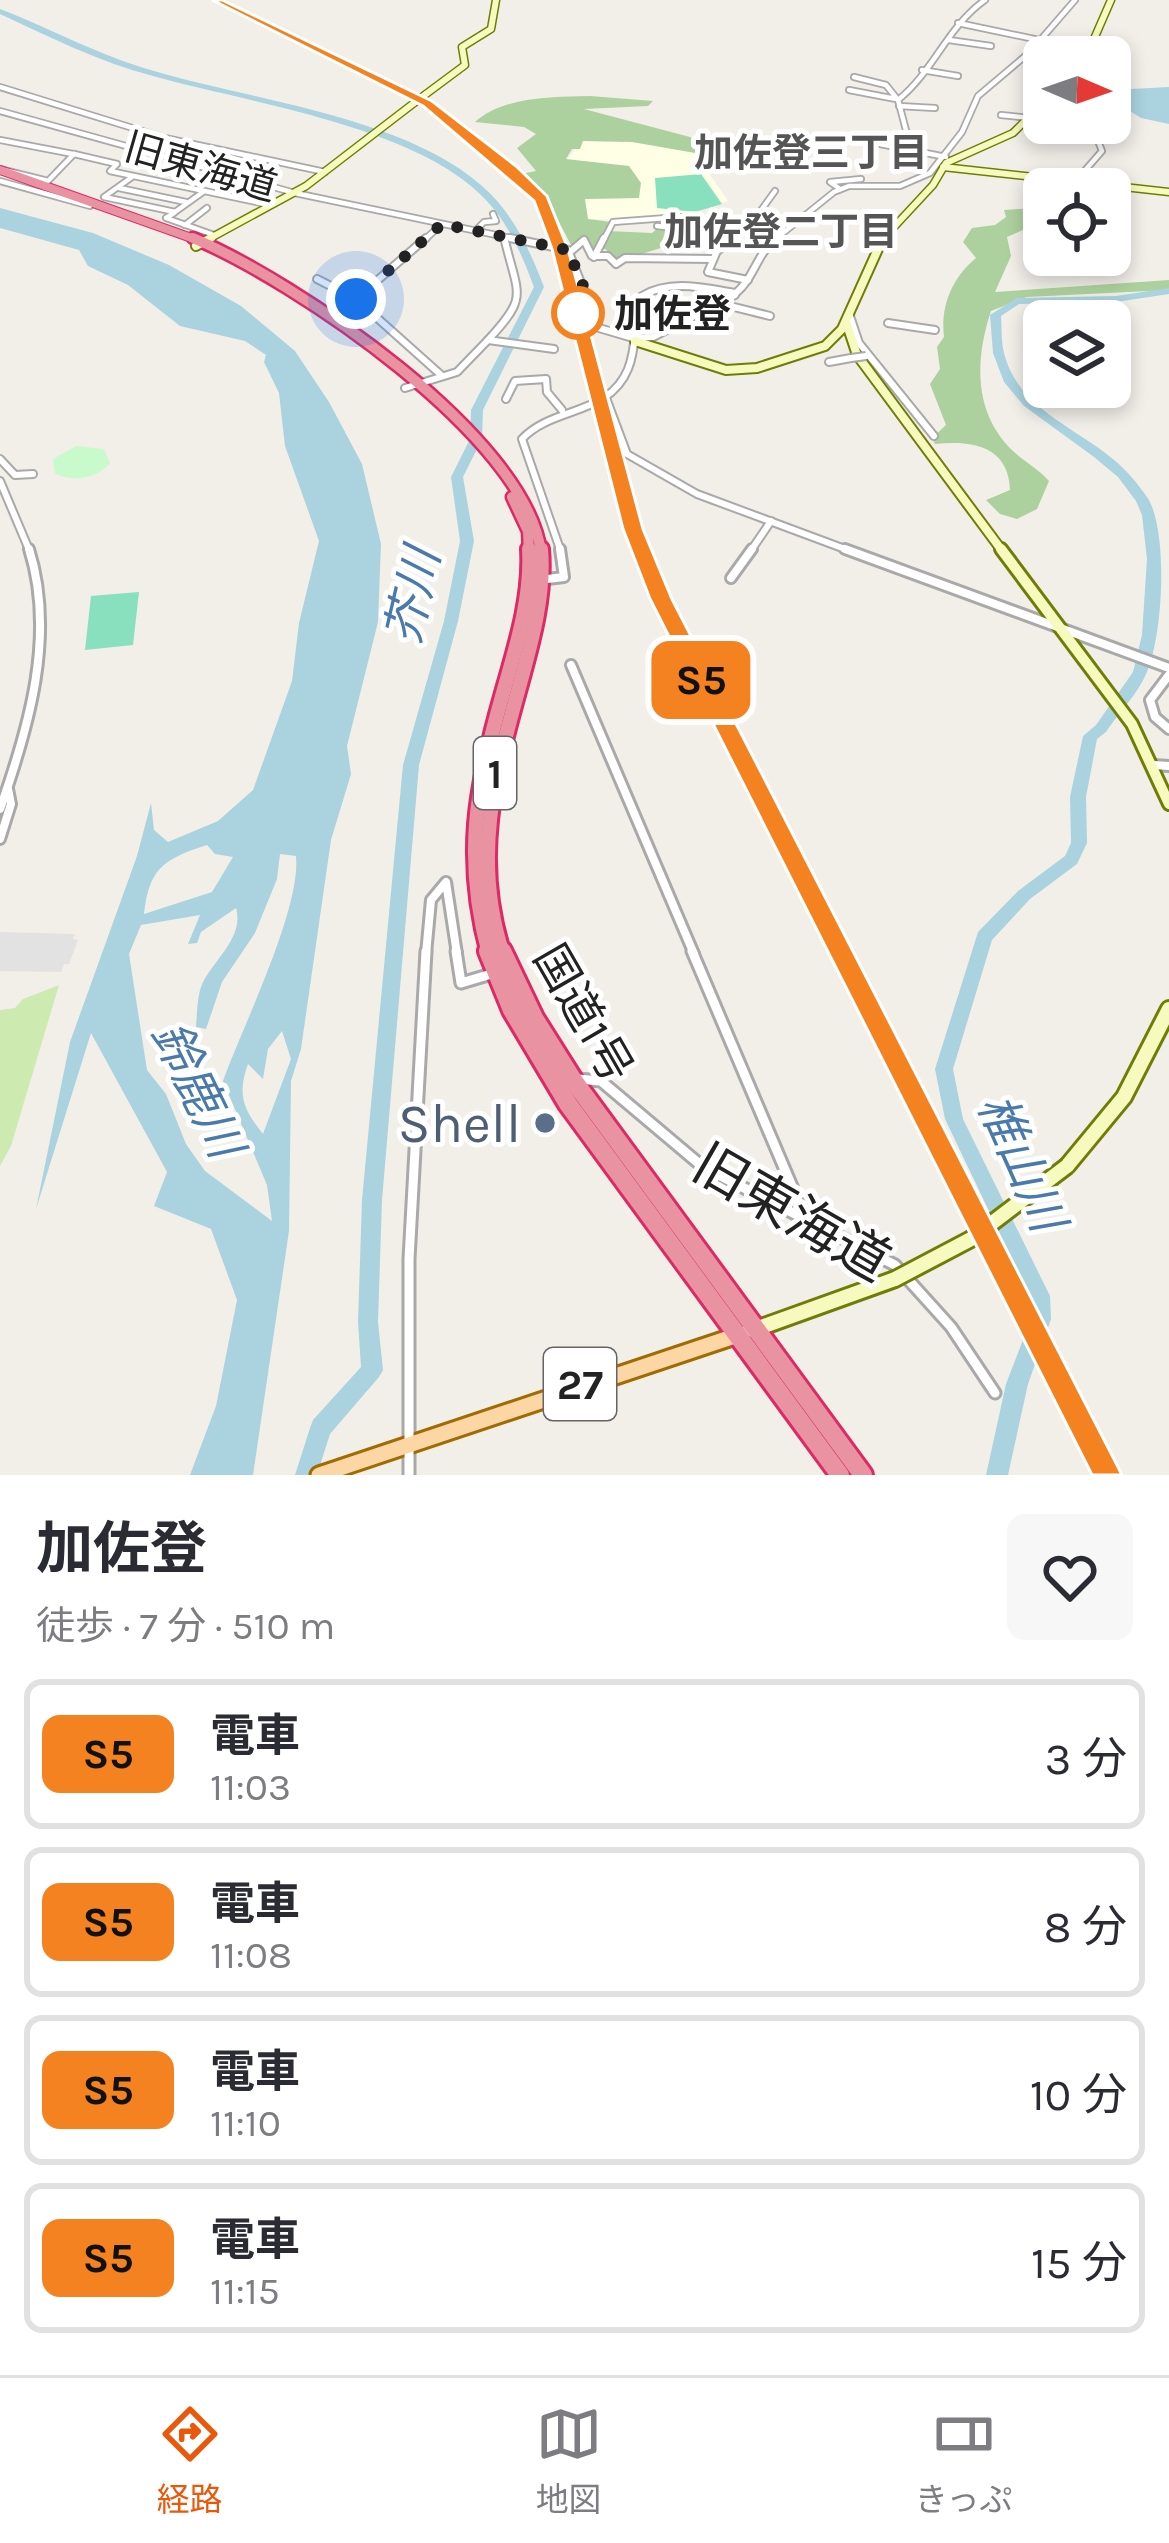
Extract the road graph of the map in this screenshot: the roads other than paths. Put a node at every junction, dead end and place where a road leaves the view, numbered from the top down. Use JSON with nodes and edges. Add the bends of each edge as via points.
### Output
{"nodes":[{"id":1,"x":496,"y":0,"type":"edge"},
{"id":2,"x":985,"y":0,"type":"edge"},
{"id":3,"x":1075,"y":0,"type":"edge"},
{"id":4,"x":1111,"y":0,"type":"edge"},
{"id":5,"x":956,"y":22,"type":"junction"},
{"id":6,"x":994,"y":31,"type":"junction"},
{"id":7,"x":1024,"y":36,"type":"edge"},
{"id":8,"x":1043,"y":36,"type":"edge"},
{"id":9,"x":1096,"y":36,"type":"edge"},
{"id":10,"x":950,"y":40,"type":"junction"},
{"id":11,"x":979,"y":44,"type":"junction"},
{"id":12,"x":991,"y":46,"type":"dead end"},
{"id":13,"x":1023,"y":55,"type":"edge"},
{"id":14,"x":922,"y":70,"type":"junction"},
{"id":15,"x":958,"y":76,"type":"dead end"},
{"id":16,"x":854,"y":77,"type":"dead end"},
{"id":17,"x":0,"y":87,"type":"edge"},
{"id":18,"x":14,"y":89,"type":"junction"},
{"id":19,"x":849,"y":90,"type":"dead end"},
{"id":20,"x":0,"y":96,"type":"edge"},
{"id":21,"x":898,"y":103,"type":"junction"},
{"id":22,"x":935,"y":108,"type":"dead end"},
{"id":23,"x":0,"y":111,"type":"edge"},
{"id":24,"x":1001,"y":115,"type":"dead end"},
{"id":25,"x":1023,"y":117,"type":"edge"},
{"id":26,"x":1023,"y":125,"type":"edge"},
{"id":27,"x":0,"y":140,"type":"edge"},
{"id":28,"x":880,"y":144,"type":"dead end"},
{"id":29,"x":1099,"y":144,"type":"edge"},
{"id":30,"x":924,"y":152,"type":"junction"},
{"id":31,"x":74,"y":154,"type":"junction"},
{"id":32,"x":948,"y":158,"type":"junction"},
{"id":33,"x":944,"y":167,"type":"junction"},
{"id":34,"x":1087,"y":168,"type":"edge"},
{"id":35,"x":325,"y":172,"type":"junction"},
{"id":36,"x":0,"y":174,"type":"edge"},
{"id":37,"x":134,"y":176,"type":"junction"},
{"id":38,"x":1023,"y":177,"type":"edge"},
{"id":39,"x":861,"y":178,"type":"dead end"},
{"id":40,"x":117,"y":188,"type":"junction"},
{"id":41,"x":1131,"y":188,"type":"edge"},
{"id":42,"x":842,"y":189,"type":"junction"},
{"id":43,"x":204,"y":191,"type":"junction"},
{"id":44,"x":775,"y":191,"type":"dead end"},
{"id":45,"x":1169,"y":192,"type":"edge"},
{"id":46,"x":300,"y":194,"type":"junction"},
{"id":47,"x":188,"y":202,"type":"junction"},
{"id":48,"x":271,"y":205,"type":"junction"},
{"id":49,"x":207,"y":208,"type":"dead end"},
{"id":50,"x":175,"y":212,"type":"junction"},
{"id":51,"x":493,"y":214,"type":"dead end"},
{"id":52,"x":640,"y":222,"type":"junction"},
{"id":53,"x":185,"y":225,"type":"junction"},
{"id":54,"x":440,"y":225,"type":"junction"},
{"id":55,"x":748,"y":226,"type":"junction"},
{"id":56,"x":476,"y":231,"type":"junction"},
{"id":57,"x":778,"y":232,"type":"junction"},
{"id":58,"x":214,"y":236,"type":"junction"},
{"id":59,"x":739,"y":236,"type":"junction"},
{"id":60,"x":199,"y":244,"type":"junction"},
{"id":61,"x":570,"y":252,"type":"junction"},
{"id":62,"x":594,"y":256,"type":"junction"},
{"id":63,"x":713,"y":259,"type":"junction"},
{"id":64,"x":317,"y":279,"type":"dead end"},
{"id":65,"x":748,"y":280,"type":"junction"},
{"id":66,"x":736,"y":293,"type":"junction"},
{"id":67,"x":356,"y":299,"type":"junction"},
{"id":68,"x":726,"y":304,"type":"junction"},
{"id":69,"x":718,"y":308,"type":"dead end"},
{"id":70,"x":770,"y":316,"type":"dead end"},
{"id":71,"x":847,"y":318,"type":"junction"},
{"id":72,"x":888,"y":323,"type":"dead end"},
{"id":73,"x":934,"y":330,"type":"dead end"},
{"id":74,"x":488,"y":340,"type":"junction"},
{"id":75,"x":635,"y":341,"type":"junction"},
{"id":76,"x":554,"y":349,"type":"dead end"},
{"id":77,"x":868,"y":355,"type":"junction"},
{"id":78,"x":829,"y":362,"type":"dead end"},
{"id":79,"x":440,"y":377,"type":"junction"},
{"id":80,"x":412,"y":386,"type":"junction"},
{"id":81,"x":606,"y":398,"type":"junction"},
{"id":82,"x":506,"y":399,"type":"dead end"},
{"id":83,"x":563,"y":411,"type":"junction"},
{"id":84,"x":934,"y":436,"type":"dead end"},
{"id":85,"x":0,"y":459,"type":"edge"},
{"id":86,"x":33,"y":474,"type":"dead end"},
{"id":87,"x":0,"y":481,"type":"edge"},
{"id":88,"x":770,"y":521,"type":"junction"},
{"id":89,"x":731,"y":578,"type":"dead end"},
{"id":90,"x":535,"y":581,"type":"junction"},
{"id":91,"x":1064,"y":632,"type":"junction"},
{"id":92,"x":571,"y":665,"type":"dead end"},
{"id":93,"x":1168,"y":670,"type":"edge"},
{"id":94,"x":1153,"y":696,"type":"junction"},
{"id":95,"x":1169,"y":700,"type":"edge"},
{"id":96,"x":1169,"y":729,"type":"edge"},
{"id":97,"x":1154,"y":765,"type":"junction"},
{"id":98,"x":1169,"y":766,"type":"edge"},
{"id":99,"x":8,"y":788,"type":"junction"},
{"id":100,"x":1169,"y":804,"type":"edge"},
{"id":101,"x":0,"y":809,"type":"edge"},
{"id":102,"x":0,"y":839,"type":"edge"},
{"id":103,"x":503,"y":970,"type":"junction"},
{"id":104,"x":1169,"y":1009,"type":"edge"},
{"id":105,"x":566,"y":1082,"type":"junction"},
{"id":106,"x":805,"y":1217,"type":"junction"},
{"id":107,"x":744,"y":1334,"type":"junction"},
{"id":108,"x":994,"y":1393,"type":"dead end"},
{"id":109,"x":404,"y":1446,"type":"junction"},
{"id":110,"x":319,"y":1475,"type":"edge"},
{"id":111,"x":409,"y":1475,"type":"edge"},
{"id":112,"x":840,"y":1475,"type":"edge"},
{"id":113,"x":863,"y":1475,"type":"edge"}],
"edges":[{"from":1,"to":35,"type":"street","bridge":true,"via":[[491,29],[462,47],[465,65]]},
{"from":2,"to":5,"type":"street"},
{"from":3,"to":8,"type":"street"},
{"from":4,"to":9,"type":"street"},
{"from":5,"to":6,"type":"street"},
{"from":5,"to":10,"type":"street"},
{"from":6,"to":7,"type":"street"},
{"from":6,"to":11,"type":"street"},
{"from":10,"to":11,"type":"street"},
{"from":10,"to":14,"type":"street"},
{"from":11,"to":12,"type":"street"},
{"from":13,"to":32,"type":"street","via":[[978,96]]},
{"from":14,"to":15,"type":"street"},
{"from":14,"to":21,"type":"street"},
{"from":16,"to":21,"type":"street","via":[[886,85]]},
{"from":17,"to":18,"type":"street"},
{"from":18,"to":20,"type":"street"},
{"from":18,"to":35,"type":"street","via":[[183,143]]},
{"from":19,"to":21,"type":"street"},
{"from":21,"to":22,"type":"street"},
{"from":21,"to":30,"type":"street","via":[[907,134]]},
{"from":23,"to":46,"type":"street","name":"旧東海道"},
{"from":24,"to":25,"type":"street"},
{"from":26,"to":32,"type":"street"},
{"from":27,"to":31,"type":"street"},
{"from":28,"to":30,"type":"street"},
{"from":29,"to":34,"type":"street"},
{"from":30,"to":32,"type":"street"},
{"from":31,"to":36,"type":"street","via":[[47,181]]},
{"from":31,"to":37,"type":"street"},
{"from":32,"to":33,"type":"street"},
{"from":32,"to":42,"type":"street","via":[[900,186]]},
{"from":33,"to":38,"type":"street"},
{"from":33,"to":71,"type":"street","via":[[882,239]]},
{"from":35,"to":46,"type":"street"},
{"from":36,"to":60,"type":"highway","name":"国道1号","number":"1"},
{"from":36,"to":60,"type":"highway","name":"国道1号","number":"1"},
{"from":37,"to":40,"type":"street"},
{"from":37,"to":43,"type":"street"},
{"from":39,"to":42,"type":"street","via":[[830,182]]},
{"from":40,"to":47,"type":"street"},
{"from":40,"to":50,"type":"street","via":[[104,197]]},
{"from":41,"to":45,"type":"street"},
{"from":42,"to":57,"type":"street"},
{"from":43,"to":47,"type":"street"},
{"from":43,"to":48,"type":"street"},
{"from":44,"to":55,"type":"street"},
{"from":46,"to":48,"type":"street","name":"旧東海道"},
{"from":46,"to":54,"type":"street"},
{"from":47,"to":50,"type":"street"},
{"from":48,"to":58,"type":"street","name":"旧東海道"},
{"from":49,"to":53,"type":"street"},
{"from":50,"to":53,"type":"street","via":[[166,218]]},
{"from":51,"to":56,"type":"street","via":[[496,221]]},
{"from":52,"to":55,"type":"street","via":[[680,217]]},
{"from":52,"to":59,"type":"street"},
{"from":52,"to":62,"type":"street","via":[[611,223]]},
{"from":53,"to":58,"type":"street"},
{"from":54,"to":56,"type":"street"},
{"from":54,"to":67,"type":"street"},
{"from":54,"to":74,"type":"street","via":[[508,242],[519,299]]},
{"from":55,"to":57,"type":"street"},
{"from":55,"to":59,"type":"street"},
{"from":56,"to":61,"type":"street"},
{"from":57,"to":65,"type":"street","via":[[759,251]]},
{"from":58,"to":60,"type":"street","name":"旧東海道"},
{"from":59,"to":63,"type":"street"},
{"from":60,"to":80,"type":"highway","name":"国道1号","number":"1","via":[[305,296]]},
{"from":61,"to":62,"type":"street","via":[[584,240]]},
{"from":61,"to":75,"type":"street","via":[[599,328]]},
{"from":62,"to":63,"type":"street","via":[[616,264]]},
{"from":63,"to":65,"type":"street","via":[[708,272]]},
{"from":64,"to":67,"type":"street"},
{"from":65,"to":66,"type":"street"},
{"from":66,"to":68,"type":"street"},
{"from":66,"to":75,"type":"street","via":[[666,333]]},
{"from":66,"to":75,"type":"street","via":[[660,285],[635,306]]},
{"from":67,"to":79,"type":"street"},
{"from":68,"to":69,"type":"street"},
{"from":68,"to":70,"type":"street"},
{"from":71,"to":75,"type":"street","via":[[825,346],[747,369],[709,368]]},
{"from":71,"to":77,"type":"street"},
{"from":71,"to":91,"type":"street","via":[[857,356]]},
{"from":72,"to":73,"type":"street"},
{"from":74,"to":76,"type":"street"},
{"from":74,"to":79,"type":"street","via":[[462,368]]},
{"from":75,"to":81,"type":"street"},
{"from":77,"to":78,"type":"street","bridge":true},
{"from":77,"to":84,"type":"street"},
{"from":79,"to":80,"type":"street"},
{"from":80,"to":90,"type":"highway","name":"国道1号","number":"1","via":[[497,470],[528,531]]},
{"from":81,"to":83,"type":"street"},
{"from":81,"to":88,"type":"street","via":[[627,454],[697,494]]},
{"from":82,"to":83,"type":"street","via":[[514,381],[546,379]]},
{"from":83,"to":90,"type":"street","via":[[521,439],[566,569],[564,577]]},
{"from":85,"to":86,"type":"street","via":[[15,475]]},
{"from":87,"to":99,"type":"street","via":[[41,613]]},
{"from":88,"to":89,"type":"street"},
{"from":88,"to":91,"type":"street"},
{"from":90,"to":103,"type":"highway","name":"国道1号","number":"1","via":[[472,843],[477,910]]},
{"from":91,"to":93,"type":"street"},
{"from":91,"to":97,"type":"street"},
{"from":92,"to":106,"type":"street"},
{"from":93,"to":94,"type":"street"},
{"from":94,"to":95,"type":"street"},
{"from":94,"to":96,"type":"street","via":[[1155,717]]},
{"from":97,"to":98,"type":"street"},
{"from":97,"to":100,"type":"street"},
{"from":99,"to":101,"type":"street"},
{"from":99,"to":102,"type":"street"},
{"from":103,"to":105,"type":"highway","name":"国道1号","number":"1"},
{"from":103,"to":109,"type":"street","via":[[461,983],[446,881],[431,901],[415,1091]]},
{"from":104,"to":107,"type":"street","bridge":true,"via":[[1124,1097],[1066,1166],[971,1239],[895,1280]]},
{"from":105,"to":106,"type":"street","name":"旧東海道","via":[[601,1082],[703,1168]]},
{"from":105,"to":107,"type":"highway","name":"国道1号","number":"1"},
{"from":106,"to":108,"type":"street","name":"旧東海道","via":[[895,1265],[951,1327]]},
{"from":107,"to":109,"type":"main road","number":"27"},
{"from":107,"to":112,"type":"highway","name":"国道1号","number":"1"},
{"from":107,"to":113,"type":"highway","name":"国道1号","number":"1"},
{"from":109,"to":110,"type":"main road","number":"27"},
{"from":109,"to":111,"type":"street"}]}
